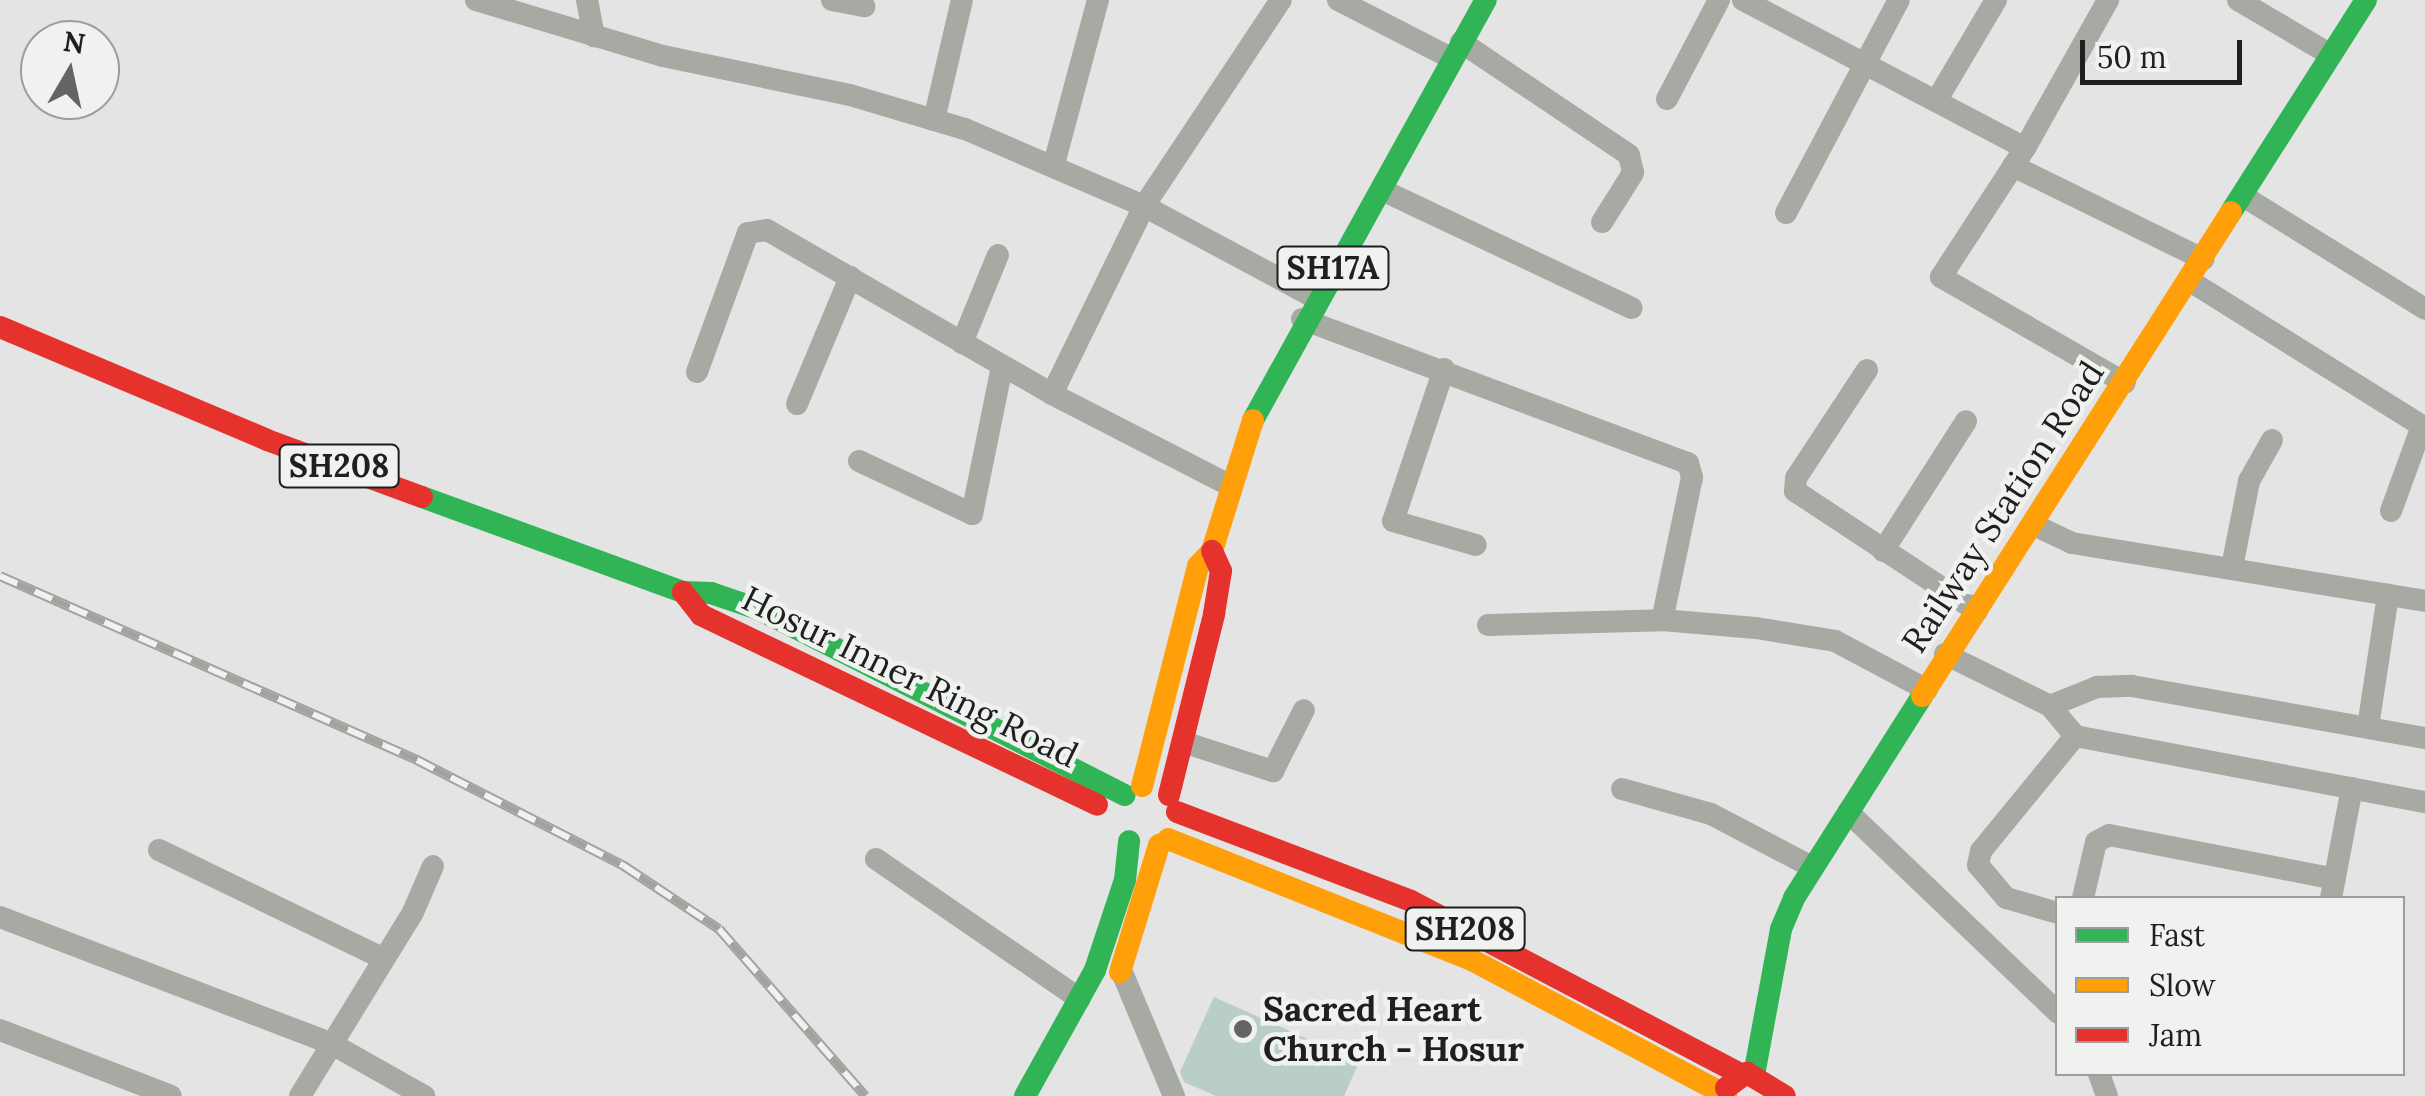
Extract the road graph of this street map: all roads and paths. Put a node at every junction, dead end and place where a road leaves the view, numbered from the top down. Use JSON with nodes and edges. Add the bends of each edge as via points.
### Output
{"nodes":[{"id":1,"x":476,"y":0,"type":"edge"},
{"id":2,"x":587,"y":0,"type":"edge"},
{"id":3,"x":832,"y":0,"type":"edge"},
{"id":4,"x":962,"y":0,"type":"edge"},
{"id":5,"x":1098,"y":0,"type":"edge"},
{"id":6,"x":1281,"y":0,"type":"edge"},
{"id":7,"x":1338,"y":0,"type":"edge"},
{"id":8,"x":1486,"y":0,"type":"edge"},
{"id":9,"x":1718,"y":0,"type":"edge"},
{"id":10,"x":1899,"y":0,"type":"edge"},
{"id":11,"x":1996,"y":0,"type":"edge"},
{"id":12,"x":2108,"y":0,"type":"edge"},
{"id":13,"x":2238,"y":0,"type":"edge"},
{"id":14,"x":2366,"y":0,"type":"edge"},
{"id":15,"x":1754,"y":2,"type":"edge"},
{"id":16,"x":864,"y":6,"type":"dead end"},
{"id":17,"x":594,"y":36,"type":"junction"},
{"id":18,"x":1456,"y":50,"type":"junction"},
{"id":19,"x":2331,"y":55,"type":"junction"},
{"id":20,"x":1864,"y":63,"type":"junction"},
{"id":21,"x":1938,"y":98,"type":"junction"},
{"id":22,"x":1668,"y":100,"type":"dead end"},
{"id":23,"x":934,"y":120,"type":"junction"},
{"id":24,"x":2019,"y":157,"type":"junction"},
{"id":25,"x":1054,"y":164,"type":"junction"},
{"id":26,"x":1382,"y":190,"type":"junction"},
{"id":27,"x":2242,"y":196,"type":"junction"},
{"id":28,"x":1144,"y":206,"type":"junction"},
{"id":29,"x":1786,"y":214,"type":"dead end"},
{"id":30,"x":1602,"y":222,"type":"dead end"},
{"id":31,"x":998,"y":254,"type":"dead end"},
{"id":32,"x":2203,"y":259,"type":"junction"},
{"id":33,"x":850,"y":277,"type":"junction"},
{"id":34,"x":2190,"y":281,"type":"junction"},
{"id":35,"x":1314,"y":297,"type":"junction"},
{"id":36,"x":1632,"y":308,"type":"dead end"},
{"id":37,"x":2425,"y":309,"type":"edge"},
{"id":38,"x":1302,"y":318,"type":"junction"},
{"id":39,"x":0,"y":327,"type":"edge"},
{"id":40,"x":962,"y":343,"type":"junction"},
{"id":41,"x":1002,"y":367,"type":"junction"},
{"id":42,"x":1444,"y":369,"type":"junction"},
{"id":43,"x":1868,"y":370,"type":"dead end"},
{"id":44,"x":697,"y":372,"type":"dead end"},
{"id":45,"x":2125,"y":383,"type":"junction"},
{"id":46,"x":1052,"y":394,"type":"junction"},
{"id":47,"x":797,"y":404,"type":"dead end"},
{"id":48,"x":1966,"y":421,"type":"dead end"},
{"id":49,"x":2423,"y":427,"type":"edge"},
{"id":50,"x":2272,"y":440,"type":"dead end"},
{"id":51,"x":858,"y":461,"type":"dead end"},
{"id":52,"x":1232,"y":486,"type":"junction"},
{"id":53,"x":2392,"y":512,"type":"dead end"},
{"id":54,"x":2032,"y":524,"type":"junction"},
{"id":55,"x":1476,"y":545,"type":"dead end"},
{"id":56,"x":1212,"y":551,"type":"junction"},
{"id":57,"x":1883,"y":552,"type":"junction"},
{"id":58,"x":2232,"y":566,"type":"junction"},
{"id":59,"x":2388,"y":594,"type":"junction"},
{"id":60,"x":2425,"y":600,"type":"edge"},
{"id":61,"x":1977,"y":611,"type":"junction"},
{"id":62,"x":1662,"y":620,"type":"junction"},
{"id":63,"x":1488,"y":625,"type":"dead end"},
{"id":64,"x":1945,"y":654,"type":"junction"},
{"id":65,"x":1926,"y":690,"type":"junction"},
{"id":66,"x":2050,"y":706,"type":"junction"},
{"id":67,"x":1304,"y":710,"type":"dead end"},
{"id":68,"x":2368,"y":727,"type":"junction"},
{"id":69,"x":2074,"y":736,"type":"junction"},
{"id":70,"x":2425,"y":738,"type":"edge"},
{"id":71,"x":1183,"y":742,"type":"junction"},
{"id":72,"x":2352,"y":788,"type":"junction"},
{"id":73,"x":1622,"y":790,"type":"dead end"},
{"id":74,"x":1128,"y":798,"type":"junction"},
{"id":75,"x":2425,"y":802,"type":"edge"},
{"id":76,"x":1173,"y":804,"type":"junction"},
{"id":77,"x":1848,"y":812,"type":"junction"},
{"id":78,"x":1128,"y":841,"type":"junction"},
{"id":79,"x":1163,"y":842,"type":"junction"},
{"id":80,"x":159,"y":850,"type":"dead end"},
{"id":81,"x":876,"y":859,"type":"dead end"},
{"id":82,"x":433,"y":866,"type":"dead end"},
{"id":83,"x":1812,"y":867,"type":"junction"},
{"id":84,"x":2333,"y":889,"type":"edge"},
{"id":85,"x":2083,"y":896,"type":"edge"},
{"id":86,"x":2055,"y":912,"type":"edge"},
{"id":87,"x":0,"y":917,"type":"edge"},
{"id":88,"x":384,"y":960,"type":"junction"},
{"id":89,"x":1121,"y":970,"type":"junction"},
{"id":90,"x":1080,"y":1000,"type":"junction"},
{"id":91,"x":2055,"y":1010,"type":"edge"},
{"id":92,"x":0,"y":1030,"type":"edge"},
{"id":93,"x":332,"y":1044,"type":"junction"},
{"id":94,"x":1755,"y":1082,"type":"edge"},
{"id":95,"x":1726,"y":1095,"type":"edge"},
{"id":96,"x":171,"y":1096,"type":"edge"},
{"id":97,"x":300,"y":1096,"type":"edge"},
{"id":98,"x":424,"y":1096,"type":"edge"},
{"id":99,"x":1025,"y":1096,"type":"edge"},
{"id":100,"x":1048,"y":1096,"type":"edge"},
{"id":101,"x":1174,"y":1096,"type":"edge"},
{"id":102,"x":1785,"y":1096,"type":"edge"}],
"edges":[{"from":1,"to":17,"type":"street"},
{"from":2,"to":17,"type":"street"},
{"from":3,"to":16,"type":"street"},
{"from":4,"to":23,"type":"street"},
{"from":5,"to":25,"type":"street"},
{"from":6,"to":28,"type":"street"},
{"from":7,"to":18,"type":"street"},
{"from":8,"to":18,"type":"main road","number":"SH17A"},
{"from":9,"to":22,"type":"street"},
{"from":10,"to":20,"type":"street"},
{"from":11,"to":21,"type":"street"},
{"from":12,"to":24,"type":"street"},
{"from":13,"to":19,"type":"street"},
{"from":14,"to":19,"type":"main road","name":"Railway Station Road"},
{"from":15,"to":20,"type":"street"},
{"from":17,"to":23,"type":"street"},
{"from":18,"to":26,"type":"main road","number":"SH17A"},
{"from":18,"to":30,"type":"street","via":[[1629,155],[1633,173]]},
{"from":19,"to":27,"type":"main road","name":"Railway Station Road"},
{"from":20,"to":21,"type":"street"},
{"from":20,"to":29,"type":"street"},
{"from":21,"to":24,"type":"street"},
{"from":23,"to":25,"type":"street"},
{"from":24,"to":32,"type":"street"},
{"from":24,"to":45,"type":"street","via":[[1941,278]]},
{"from":25,"to":28,"type":"street"},
{"from":26,"to":35,"type":"main road","number":"SH17A"},
{"from":26,"to":36,"type":"street"},
{"from":27,"to":32,"type":"main road","name":"Railway Station Road"},
{"from":27,"to":37,"type":"street"},
{"from":28,"to":35,"type":"street"},
{"from":28,"to":46,"type":"street"},
{"from":31,"to":40,"type":"street"},
{"from":32,"to":34,"type":"main road","name":"Railway Station Road"},
{"from":33,"to":40,"type":"street"},
{"from":33,"to":44,"type":"street","via":[[756,228],[748,234]]},
{"from":33,"to":47,"type":"street"},
{"from":34,"to":45,"type":"main road","name":"Railway Station Road"},
{"from":34,"to":49,"type":"street"},
{"from":35,"to":38,"type":"main road","number":"SH17A"},
{"from":38,"to":42,"type":"street"},
{"from":38,"to":52,"type":"main road","number":"SH17A","via":[[1255,412]]},
{"from":39,"to":74,"type":"main road","name":"Hosur Inner Ring Road","number":"SH208","via":[[267,440],[683,592],[711,593],[758,609]]},
{"from":40,"to":41,"type":"street"},
{"from":41,"to":46,"type":"street"},
{"from":41,"to":51,"type":"street","via":[[972,514]]},
{"from":42,"to":55,"type":"street","via":[[1390,532]]},
{"from":42,"to":62,"type":"street","via":[[1688,463],[1692,477]]},
{"from":43,"to":57,"type":"street","via":[[1796,478],[1795,491]]},
{"from":45,"to":54,"type":"main road","name":"Railway Station Road"},
{"from":46,"to":52,"type":"street"},
{"from":48,"to":57,"type":"street"},
{"from":49,"to":53,"type":"street"},
{"from":50,"to":58,"type":"street","via":[[2249,481]]},
{"from":52,"to":56,"type":"main road","number":"SH17A"},
{"from":54,"to":58,"type":"street","via":[[2072,544]]},
{"from":54,"to":61,"type":"main road","name":"Railway Station Road"},
{"from":56,"to":71,"type":"main road","number":"SH17A","via":[[1222,571]]},
{"from":56,"to":74,"type":"main road","number":"SH17A","via":[[1198,566]]},
{"from":57,"to":61,"type":"street"},
{"from":58,"to":59,"type":"street"},
{"from":59,"to":60,"type":"street"},
{"from":59,"to":68,"type":"street"},
{"from":61,"to":64,"type":"main road","name":"Railway Station Road"},
{"from":62,"to":63,"type":"street"},
{"from":62,"to":65,"type":"street","via":[[1835,641]]},
{"from":64,"to":65,"type":"main road","name":"Railway Station Road"},
{"from":64,"to":66,"type":"street"},
{"from":65,"to":77,"type":"main road","name":"Railway Station Road"},
{"from":66,"to":68,"type":"street","via":[[2096,688],[2132,686]]},
{"from":66,"to":69,"type":"street"},
{"from":67,"to":71,"type":"street","via":[[1274,771]]},
{"from":68,"to":70,"type":"street"},
{"from":69,"to":72,"type":"street"},
{"from":69,"to":86,"type":"street","via":[[1981,851],[1978,865],[2006,898]]},
{"from":71,"to":76,"type":"main road","number":"SH17A"},
{"from":72,"to":75,"type":"street"},
{"from":72,"to":84,"type":"street"},
{"from":73,"to":83,"type":"street","via":[[1711,814]]},
{"from":74,"to":76,"type":"main road","name":"Hosur Inner Ring Road"},
{"from":74,"to":78,"type":"main road"},
{"from":76,"to":79,"type":"main road","number":"SH17A"},
{"from":76,"to":94,"type":"main road","number":"SH208","via":[[1411,901]]},
{"from":77,"to":83,"type":"main road","name":"Railway Station Road"},
{"from":77,"to":91,"type":"street"},
{"from":78,"to":79,"type":"main road"},
{"from":78,"to":90,"type":"main road","via":[[1110,932]]},
{"from":79,"to":89,"type":"main road","number":"SH17A"},
{"from":79,"to":95,"type":"main road","number":"SH208","via":[[1470,959]]},
{"from":80,"to":88,"type":"street"},
{"from":81,"to":90,"type":"street"},
{"from":82,"to":88,"type":"street"},
{"from":83,"to":94,"type":"main road","name":"Railway Station Road","via":[[1781,930]]},
{"from":84,"to":85,"type":"street","via":[[2109,835],[2096,842]]},
{"from":87,"to":93,"type":"street"},
{"from":88,"to":93,"type":"street"},
{"from":89,"to":100,"type":"main road","number":"SH17A"},
{"from":89,"to":101,"type":"street"},
{"from":90,"to":99,"type":"main road"},
{"from":92,"to":96,"type":"street"},
{"from":93,"to":97,"type":"street"},
{"from":93,"to":98,"type":"street"},
{"from":94,"to":95,"type":"main road","number":"SH208","via":[[1726,1082]]},
{"from":94,"to":102,"type":"main road","number":"SH208"}]}
